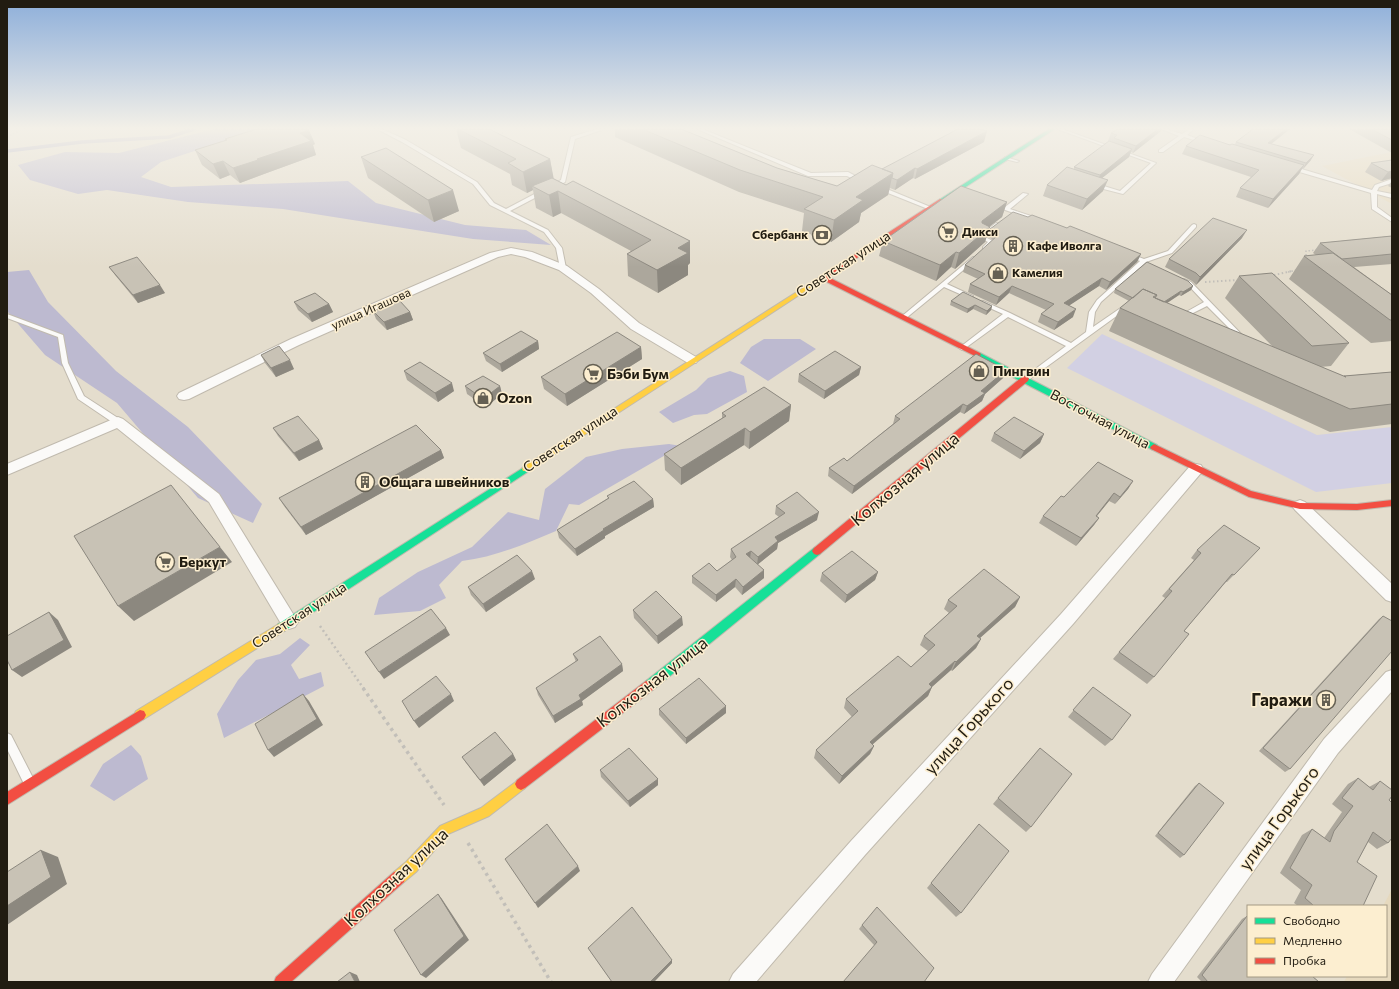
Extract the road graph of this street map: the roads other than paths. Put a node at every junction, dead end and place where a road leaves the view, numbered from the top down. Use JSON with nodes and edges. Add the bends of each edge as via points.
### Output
{"nodes":[{"id":1,"x":462,"y":175,"type":"edge"},
{"id":2,"x":564,"y":175,"type":"edge"},
{"id":3,"x":851,"y":175,"type":"edge"},
{"id":4,"x":983,"y":175,"type":"edge"},
{"id":5,"x":1140,"y":175,"type":"edge"},
{"id":6,"x":1316,"y":175,"type":"edge"},
{"id":7,"x":1392,"y":181,"type":"edge"},
{"id":8,"x":868,"y":183,"type":"edge"},
{"id":9,"x":1090,"y":184,"type":"edge"},
{"id":10,"x":875,"y":186,"type":"edge"},
{"id":11,"x":1374,"y":192,"type":"junction"},
{"id":12,"x":1025,"y":194,"type":"dead end"},
{"id":13,"x":1392,"y":196,"type":"edge"},
{"id":14,"x":984,"y":201,"type":"edge"},
{"id":15,"x":930,"y":208,"type":"junction"},
{"id":16,"x":1006,"y":209,"type":"junction"},
{"id":17,"x":506,"y":211,"type":"junction"},
{"id":18,"x":1015,"y":212,"type":"junction"},
{"id":19,"x":1010,"y":216,"type":"edge"},
{"id":20,"x":1004,"y":220,"type":"edge"},
{"id":21,"x":1392,"y":220,"type":"edge"},
{"id":22,"x":1042,"y":221,"type":"edge"},
{"id":23,"x":1194,"y":226,"type":"dead end"},
{"id":24,"x":981,"y":251,"type":"edge"},
{"id":25,"x":1122,"y":251,"type":"edge"},
{"id":26,"x":976,"y":256,"type":"edge"},
{"id":27,"x":1144,"y":261,"type":"junction"},
{"id":28,"x":1150,"y":264,"type":"edge"},
{"id":29,"x":563,"y":268,"type":"junction"},
{"id":30,"x":823,"y":277,"type":"junction"},
{"id":31,"x":1176,"y":277,"type":"edge"},
{"id":32,"x":943,"y":284,"type":"junction"},
{"id":33,"x":1208,"y":303,"type":"junction"},
{"id":34,"x":1133,"y":309,"type":"edge"},
{"id":35,"x":1008,"y":314,"type":"junction"},
{"id":36,"x":7,"y":316,"type":"edge"},
{"id":37,"x":903,"y":318,"type":"junction"},
{"id":38,"x":1174,"y":321,"type":"edge"},
{"id":39,"x":1089,"y":333,"type":"junction"},
{"id":40,"x":1250,"y":345,"type":"edge"},
{"id":41,"x":1071,"y":346,"type":"junction"},
{"id":42,"x":962,"y":348,"type":"junction"},
{"id":43,"x":692,"y":360,"type":"junction"},
{"id":44,"x":1025,"y":379,"type":"junction"},
{"id":45,"x":184,"y":396,"type":"dead end"},
{"id":46,"x":118,"y":422,"type":"junction"},
{"id":47,"x":1196,"y":469,"type":"junction"},
{"id":48,"x":7,"y":470,"type":"edge"},
{"id":49,"x":1392,"y":503,"type":"edge"},
{"id":50,"x":1300,"y":506,"type":"junction"},
{"id":51,"x":1392,"y":595,"type":"edge"},
{"id":52,"x":289,"y":622,"type":"junction"},
{"id":53,"x":1392,"y":678,"type":"edge"},
{"id":54,"x":7,"y":738,"type":"edge"},
{"id":55,"x":30,"y":784,"type":"junction"},
{"id":56,"x":7,"y":800,"type":"edge"},
{"id":57,"x":281,"y":982,"type":"edge"},
{"id":58,"x":742,"y":982,"type":"edge"},
{"id":59,"x":1160,"y":982,"type":"edge"}],
"edges":[{"from":1,"to":17,"type":"lane","via":[[475,183],[492,204]]},
{"from":2,"to":17,"type":"lane","via":[[563,181]]},
{"from":3,"to":8,"type":"lane"},
{"from":4,"to":15,"type":"main road","name":"Советская улица","via":[[960,192]]},
{"from":5,"to":9,"type":"lane","via":[[1120,193]]},
{"from":6,"to":11,"type":"lane"},
{"from":7,"to":11,"type":"lane","via":[[1377,186]]},
{"from":10,"to":15,"type":"lane"},
{"from":11,"to":13,"type":"lane"},
{"from":11,"to":21,"type":"lane","via":[[1374,208]]},
{"from":12,"to":16,"type":"lane"},
{"from":14,"to":16,"type":"lane"},
{"from":15,"to":30,"type":"main road","name":"Советская улица"},
{"from":16,"to":18,"type":"lane"},
{"from":17,"to":29,"type":"lane","via":[[546,231],[559,248]]},
{"from":18,"to":19,"type":"lane"},
{"from":18,"to":22,"type":"lane"},
{"from":20,"to":24,"type":"lane","via":[[981,237],[992,242]]},
{"from":23,"to":27,"type":"lane","via":[[1170,252]]},
{"from":25,"to":27,"type":"lane"},
{"from":26,"to":32,"type":"lane"},
{"from":27,"to":28,"type":"lane"},
{"from":27,"to":39,"type":"lane","via":[[1099,301],[1092,312]]},
{"from":29,"to":43,"type":"street","name":"улица Игашова","via":[[595,291],[635,326]]},
{"from":29,"to":45,"type":"street","name":"улица Игашова","via":[[528,254],[511,251],[494,255],[295,342]]},
{"from":30,"to":37,"type":"main road","name":"Восточная улица"},
{"from":30,"to":43,"type":"main road","name":"Советская улица"},
{"from":31,"to":33,"type":"lane","via":[[1189,283]]},
{"from":32,"to":35,"type":"lane"},
{"from":32,"to":37,"type":"lane"},
{"from":33,"to":38,"type":"lane"},
{"from":33,"to":40,"type":"lane"},
{"from":34,"to":39,"type":"lane","via":[[1126,306]]},
{"from":35,"to":41,"type":"lane"},
{"from":35,"to":42,"type":"lane"},
{"from":36,"to":46,"type":"lane","via":[[61,336],[65,363],[81,397]]},
{"from":37,"to":42,"type":"main road","name":"Восточная улица"},
{"from":39,"to":41,"type":"lane"},
{"from":41,"to":44,"type":"lane"},
{"from":42,"to":44,"type":"main road","name":"Восточная улица"},
{"from":43,"to":52,"type":"main road","name":"Советская улица"},
{"from":44,"to":47,"type":"main road","name":"Восточная улица"},
{"from":44,"to":57,"type":"main road","name":"Колхозная улица","via":[[873,506],[665,673],[485,812],[444,830],[411,867]]},
{"from":46,"to":48,"type":"street"},
{"from":46,"to":52,"type":"street","via":[[214,498]]},
{"from":47,"to":50,"type":"main road","name":"Восточная улица","via":[[1250,494]]},
{"from":47,"to":58,"type":"street","name":"улица Горького","via":[[1067,619],[858,848]]},
{"from":49,"to":50,"type":"main road","name":"Восточная улица","via":[[1358,507]]},
{"from":50,"to":51,"type":"street"},
{"from":52,"to":55,"type":"main road","name":"Советская улица"},
{"from":53,"to":59,"type":"street","name":"улица Горького","via":[[1332,746]]},
{"from":54,"to":55,"type":"lane"},
{"from":55,"to":56,"type":"main road","name":"Советская улица"}]}
